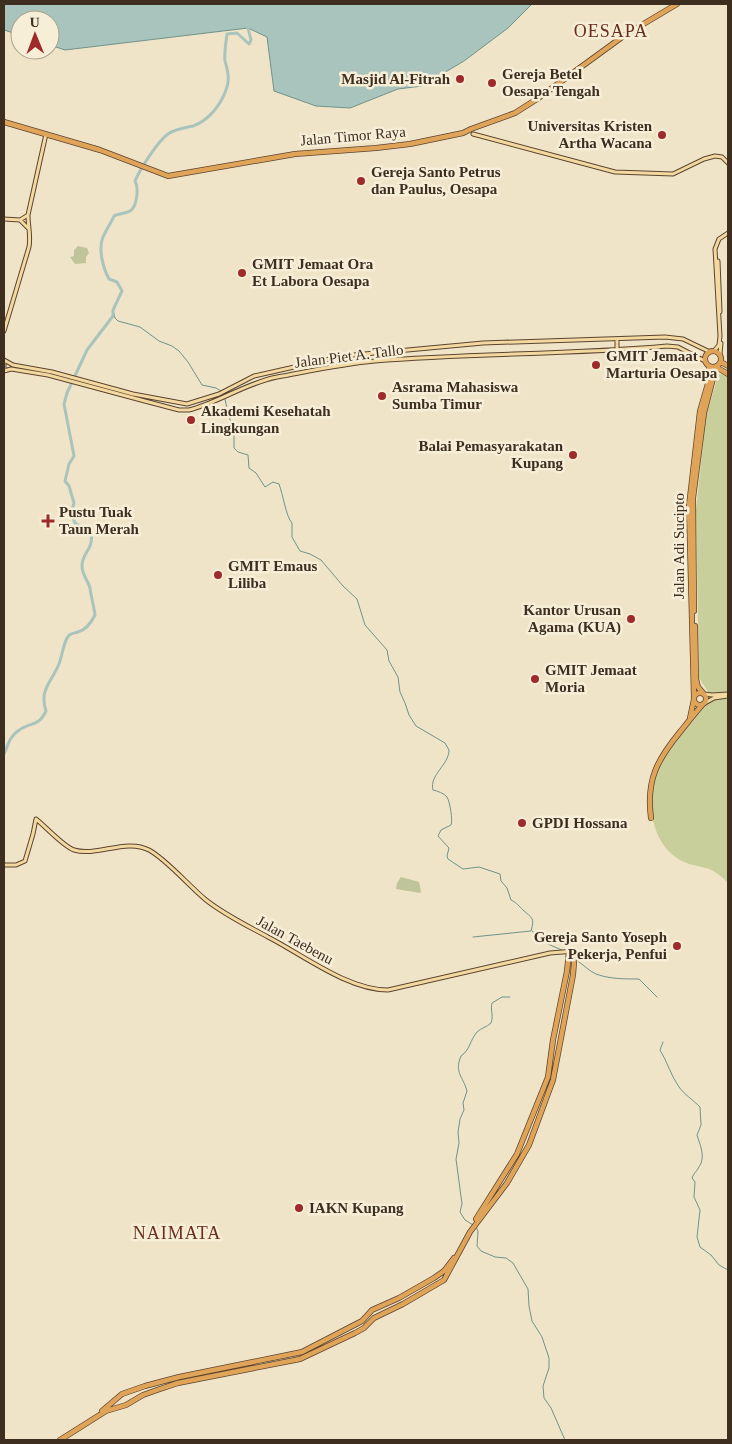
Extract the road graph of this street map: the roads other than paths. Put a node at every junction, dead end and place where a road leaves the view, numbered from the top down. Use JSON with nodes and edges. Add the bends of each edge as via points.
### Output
{"nodes":[{"id":1,"x":677,"y":4,"type":"edge"},
{"id":2,"x":4,"y":122,"type":"edge"},
{"id":3,"x":472,"y":131,"type":"junction"},
{"id":4,"x":46,"y":134,"type":"junction"},
{"id":5,"x":728,"y":163,"type":"edge"},
{"id":6,"x":28,"y":215,"type":"junction"},
{"id":7,"x":4,"y":219,"type":"edge"},
{"id":8,"x":20,"y":220,"type":"junction"},
{"id":9,"x":28,"y":228,"type":"junction"},
{"id":10,"x":728,"y":233,"type":"edge"},
{"id":11,"x":715,"y":254,"type":"junction"},
{"id":12,"x":4,"y":331,"type":"edge"},
{"id":13,"x":617,"y":339,"type":"junction"},
{"id":14,"x":617,"y":350,"type":"junction"},
{"id":15,"x":712,"y":352,"type":"junction"},
{"id":16,"x":720,"y":354,"type":"junction"},
{"id":17,"x":357,"y":356,"type":"junction"},
{"id":18,"x":4,"y":361,"type":"edge"},
{"id":19,"x":705,"y":361,"type":"junction"},
{"id":20,"x":317,"y":362,"type":"junction"},
{"id":21,"x":721,"y":362,"type":"junction"},
{"id":22,"x":358,"y":364,"type":"junction"},
{"id":23,"x":709,"y":366,"type":"junction"},
{"id":24,"x":728,"y":366,"type":"edge"},
{"id":25,"x":716,"y":367,"type":"junction"},
{"id":26,"x":4,"y":369,"type":"edge"},
{"id":27,"x":318,"y":370,"type":"junction"},
{"id":28,"x":728,"y":374,"type":"edge"},
{"id":29,"x":58,"y":375,"type":"junction"},
{"id":30,"x":221,"y":395,"type":"junction"},
{"id":31,"x":694,"y":477,"type":"junction"},
{"id":32,"x":693,"y":618,"type":"junction"},
{"id":33,"x":703,"y":693,"type":"junction"},
{"id":34,"x":728,"y":695,"type":"edge"},
{"id":35,"x":694,"y":699,"type":"junction"},
{"id":36,"x":704,"y":704,"type":"junction"},
{"id":37,"x":689,"y":719,"type":"junction"},
{"id":38,"x":651,"y":818,"type":"dead end"},
{"id":39,"x":4,"y":865,"type":"edge"},
{"id":40,"x":570,"y":951,"type":"joint"},
{"id":41,"x":469,"y":1231,"type":"junction"},
{"id":42,"x":98,"y":1414,"type":"junction"},
{"id":43,"x":58,"y":1440,"type":"edge"}],
"edges":[{"from":1,"to":3,"type":"highway","name":"Jalan Timor Raya","via":[[616,41],[528,105]]},
{"from":2,"to":4,"type":"highway","name":"Jalan Timor Raya"},
{"from":3,"to":4,"type":"highway","name":"Jalan Timor Raya","via":[[392,146],[284,155],[173,175],[164,175],[100,150]]},
{"from":3,"to":5,"type":"main road","via":[[615,172],[673,174],[715,156]]},
{"from":4,"to":6,"type":"main road"},
{"from":6,"to":8,"type":"main road"},
{"from":6,"to":9,"type":"main road"},
{"from":7,"to":8,"type":"main road"},
{"from":8,"to":9,"type":"main road"},
{"from":9,"to":12,"type":"main road","via":[[31,237],[29,247]]},
{"from":10,"to":11,"type":"main road","via":[[718,241]]},
{"from":11,"to":15,"type":"main road","via":[[720,336],[719,345]]},
{"from":11,"to":16,"type":"main road","via":[[722,337]]},
{"from":13,"to":14,"type":"main road"},
{"from":13,"to":15,"type":"main road","name":"Jalan Piet A. Tallo","via":[[678,338]]},
{"from":13,"to":17,"type":"main road","name":"Jalan Piet A. Tallo","via":[[483,343]]},
{"from":14,"to":19,"type":"main road","name":"Jalan Piet A. Tallo","via":[[676,346]]},
{"from":14,"to":22,"type":"main road","name":"Jalan Piet A. Tallo","via":[[457,356]]},
{"from":15,"to":16,"type":"highway"},
{"from":15,"to":19,"type":"highway"},
{"from":16,"to":21,"type":"highway"},
{"from":17,"to":20,"type":"main road","name":"Jalan Piet A. Tallo"},
{"from":17,"to":22,"type":"main road"},
{"from":18,"to":26,"type":"main road"},
{"from":18,"to":29,"type":"main road","name":"Jalan Piet A. Tallo"},
{"from":19,"to":23,"type":"highway"},
{"from":20,"to":27,"type":"main road"},
{"from":20,"to":30,"type":"main road","name":"Jalan Piet A. Tallo","via":[[254,376]]},
{"from":21,"to":24,"type":"highway"},
{"from":21,"to":25,"type":"highway"},
{"from":22,"to":27,"type":"main road","name":"Jalan Piet A. Tallo"},
{"from":23,"to":25,"type":"highway"},
{"from":23,"to":31,"type":"highway","name":"Jalan Adi Sucipto","via":[[709,380],[700,411]]},
{"from":25,"to":28,"type":"highway"},
{"from":25,"to":31,"type":"highway","name":"Jalan Adi Sucipto","via":[[704,413]]},
{"from":26,"to":29,"type":"main road","name":"Jalan Piet A. Tallo"},
{"from":27,"to":30,"type":"main road","name":"Jalan Piet A. Tallo","via":[[259,382]]},
{"from":29,"to":30,"type":"main road","name":"Jalan Piet A. Tallo","via":[[139,396],[187,404]]},
{"from":31,"to":32,"type":"highway","name":"Jalan Adi Sucipto"},
{"from":32,"to":33,"type":"highway","name":"Jalan Adi Sucipto","via":[[695,671],[698,687]]},
{"from":32,"to":35,"type":"highway","name":"Jalan Adi Sucipto"},
{"from":33,"to":34,"type":"main road"},
{"from":33,"to":35,"type":"highway"},
{"from":33,"to":36,"type":"highway","via":[[706,698]]},
{"from":34,"to":36,"type":"main road"},
{"from":35,"to":36,"type":"highway","via":[[697,704]]},
{"from":35,"to":37,"type":"highway","name":"Jalan Adi Sucipto"},
{"from":36,"to":37,"type":"highway"},
{"from":37,"to":38,"type":"highway","via":[[654,772],[650,791]]},
{"from":39,"to":40,"type":"main road","name":"Jalan Taebenu","via":[[25,861],[36,819],[73,850],[144,848],[228,915],[342,978],[375,989],[386,990]]},
{"from":40,"to":41,"type":"highway","via":[[572,979],[553,1080],[529,1145],[507,1183]]},
{"from":41,"to":42,"type":"highway","via":[[451,1263],[438,1275],[372,1310],[362,1321],[301,1352],[179,1376],[129,1391]]},
{"from":41,"to":42,"type":"highway","via":[[444,1280],[377,1316],[349,1336],[300,1359],[178,1383],[143,1395],[126,1406]]},
{"from":42,"to":43,"type":"highway"}]}
